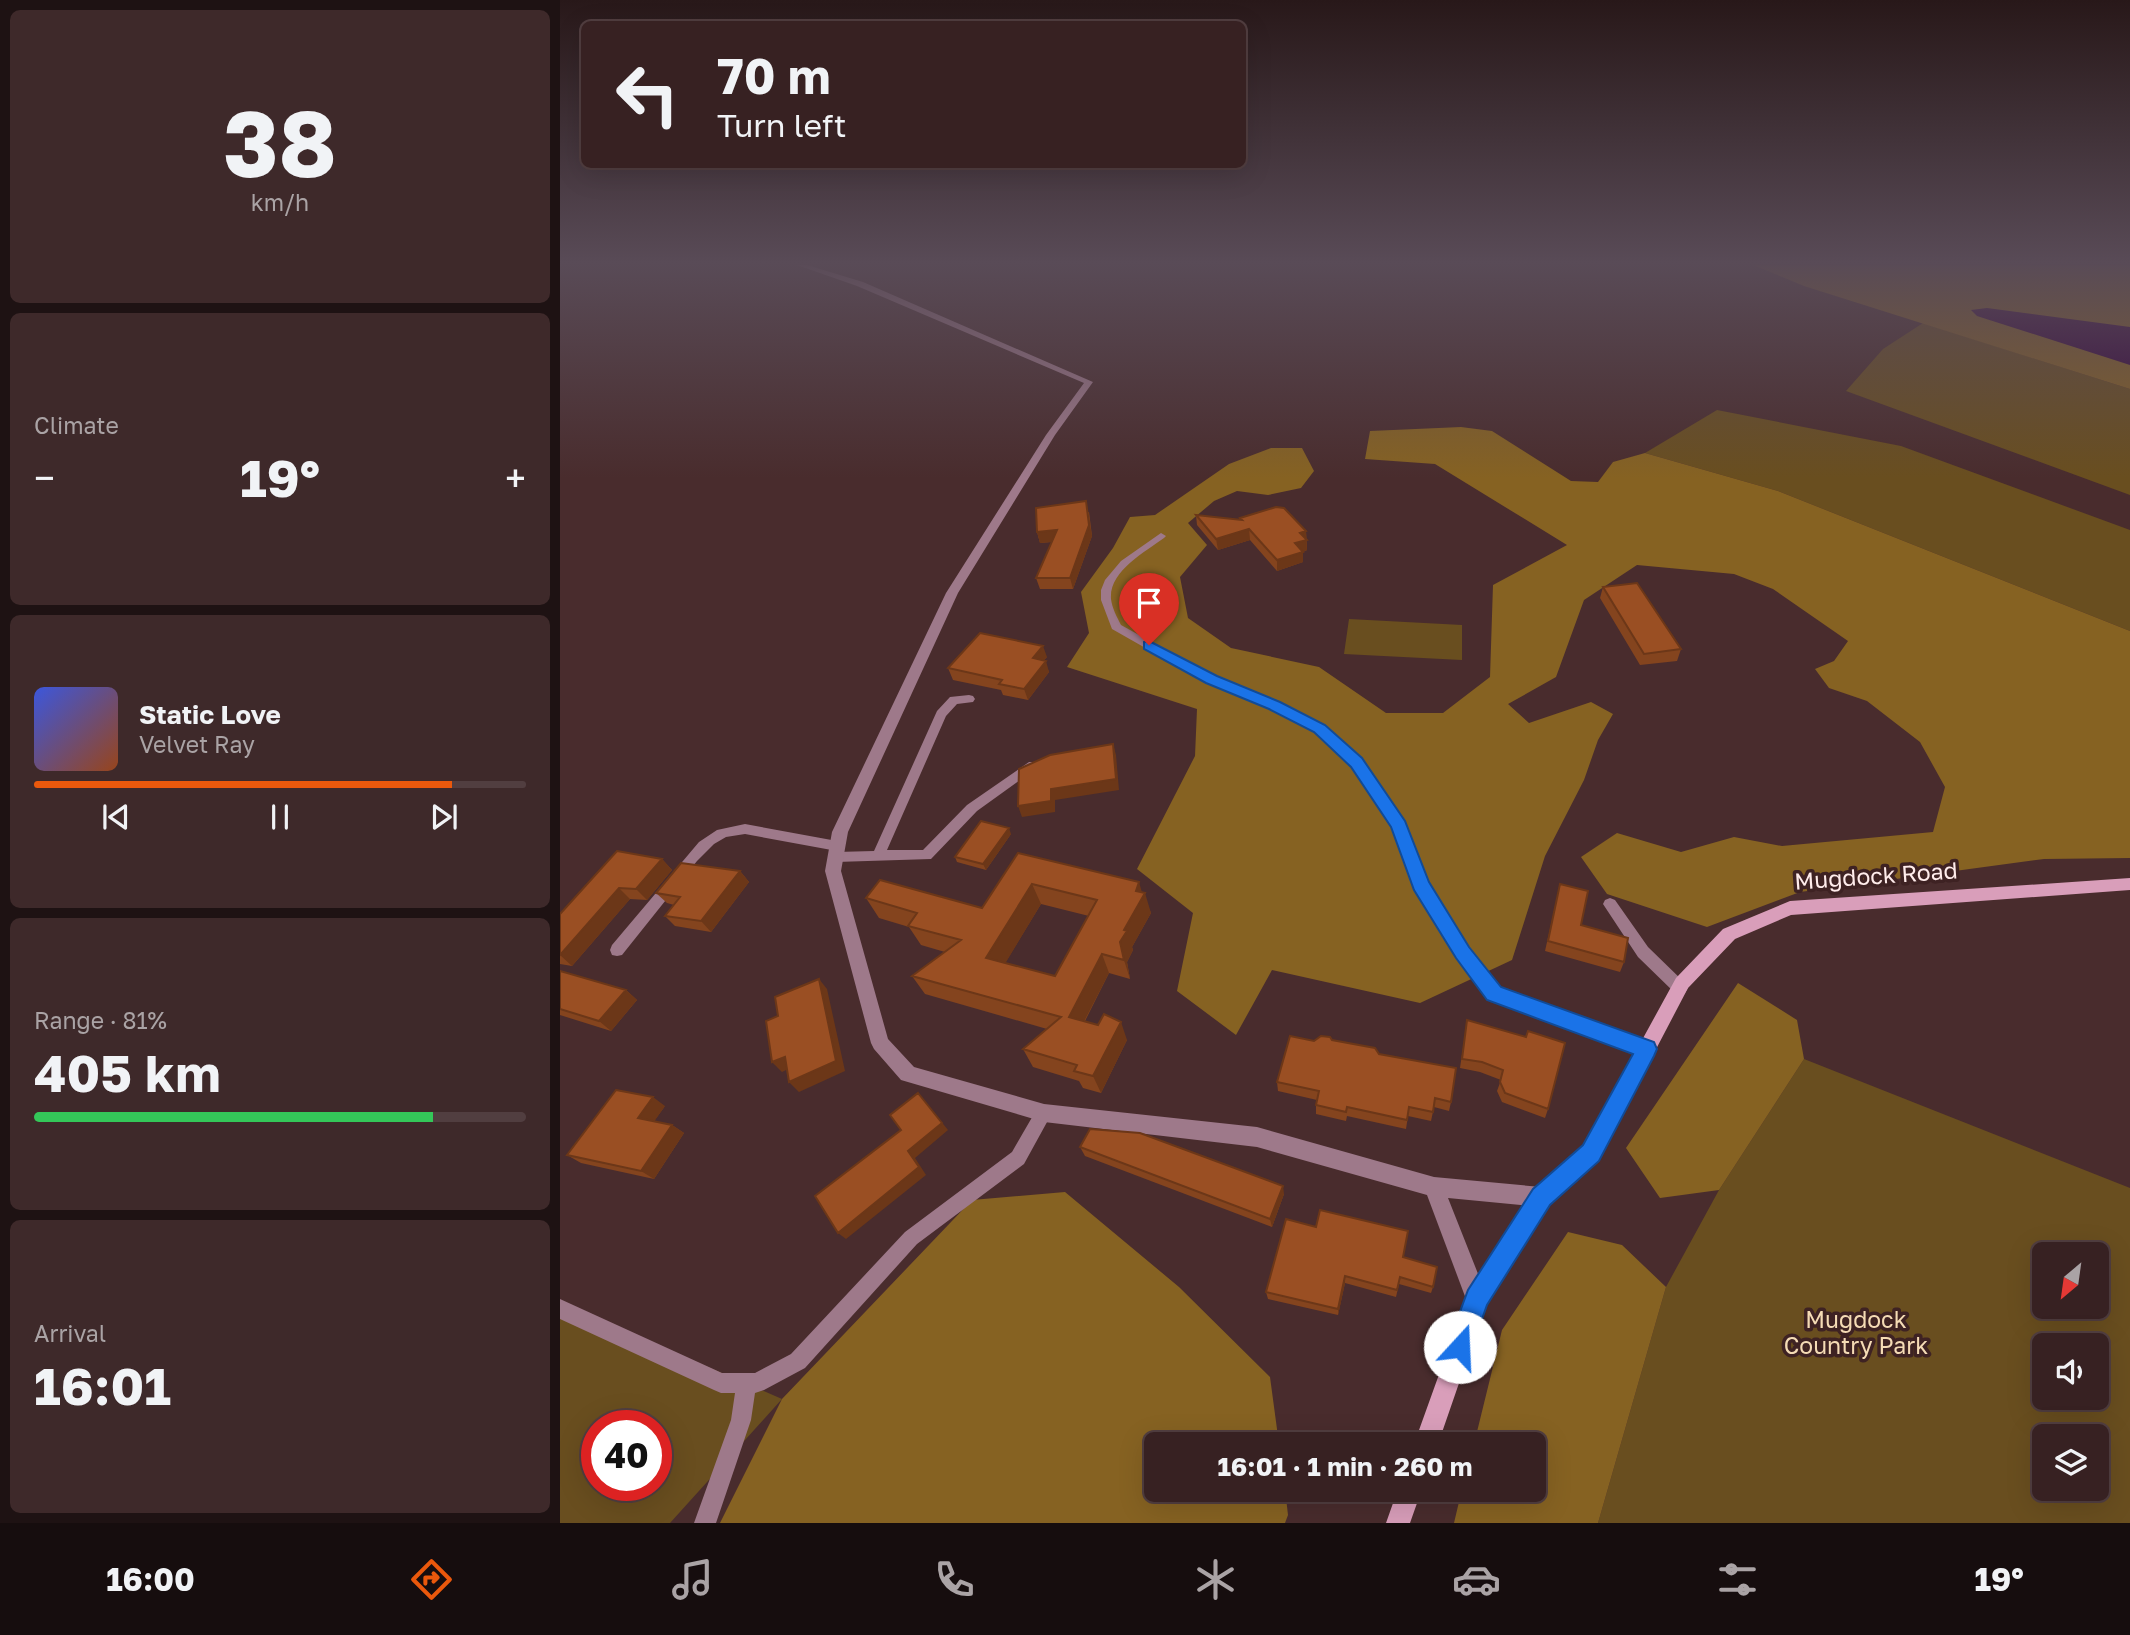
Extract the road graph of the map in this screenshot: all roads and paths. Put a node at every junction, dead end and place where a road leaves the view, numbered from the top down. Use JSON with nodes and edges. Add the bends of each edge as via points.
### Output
{"nodes":[{"id":1,"x":983,"y":336,"type":"edge"},
{"id":2,"x":1161,"y":536,"type":"dead end"},
{"id":3,"x":969,"y":699,"type":"dead end"},
{"id":4,"x":1047,"y":760,"type":"edge"},
{"id":5,"x":836,"y":851,"type":"junction"},
{"id":6,"x":877,"y":856,"type":"junction"},
{"id":7,"x":2130,"y":884,"type":"edge"},
{"id":8,"x":1610,"y":904,"type":"dead end"},
{"id":9,"x":617,"y":950,"type":"dead end"},
{"id":10,"x":1680,"y":988,"type":"junction"},
{"id":11,"x":1647,"y":1049,"type":"junction"},
{"id":12,"x":1044,"y":1113,"type":"junction"},
{"id":13,"x":1434,"y":1187,"type":"junction"},
{"id":14,"x":1541,"y":1197,"type":"junction"},
{"id":15,"x":1477,"y":1299,"type":"junction"},
{"id":16,"x":560,"y":1309,"type":"edge"},
{"id":17,"x":746,"y":1383,"type":"junction"},
{"id":18,"x":1430,"y":1432,"type":"edge"},
{"id":19,"x":1405,"y":1502,"type":"edge"},
{"id":20,"x":705,"y":1523,"type":"edge"},
{"id":21,"x":1398,"y":1523,"type":"edge"}],
"edges":[{"from":1,"to":5,"type":"street","via":[[1089,382],[952,593],[840,832]]},
{"from":2,"to":11,"type":"lane","via":[[1122,566],[1109,583],[1106,600],[1116,626],[1211,680],[1320,728],[1357,762],[1399,825],[1421,885],[1462,953],[1494,994]]},
{"from":3,"to":6,"type":"lane","via":[[954,700],[941,714]]},
{"from":4,"to":6,"type":"lane","via":[[999,786],[926,855]]},
{"from":5,"to":6,"type":"lane"},
{"from":5,"to":9,"type":"lane","via":[[745,830],[719,833],[692,857]]},
{"from":5,"to":12,"type":"street","via":[[833,871],[880,1043],[908,1074]]},
{"from":7,"to":10,"type":"street","name":"Mugdock Road","via":[[1790,908],[1729,934]]},
{"from":8,"to":10,"type":"lane","via":[[1643,952]]},
{"from":10,"to":11,"type":"street","name":"Mugdock Road"},
{"from":11,"to":14,"type":"street","name":"Mugdock Road","via":[[1591,1153]]},
{"from":12,"to":13,"type":"street","via":[[1257,1137]]},
{"from":12,"to":17,"type":"lane","via":[[1018,1158],[912,1238],[798,1361],[757,1383]]},
{"from":13,"to":14,"type":"street"},
{"from":13,"to":15,"type":"street"},
{"from":14,"to":15,"type":"street","name":"Mugdock Road"},
{"from":15,"to":18,"type":"street","name":"Mugdock Road"},
{"from":16,"to":17,"type":"lane","via":[[721,1383]]},
{"from":17,"to":20,"type":"lane","via":[[741,1420]]},
{"from":19,"to":21,"type":"street"}]}
